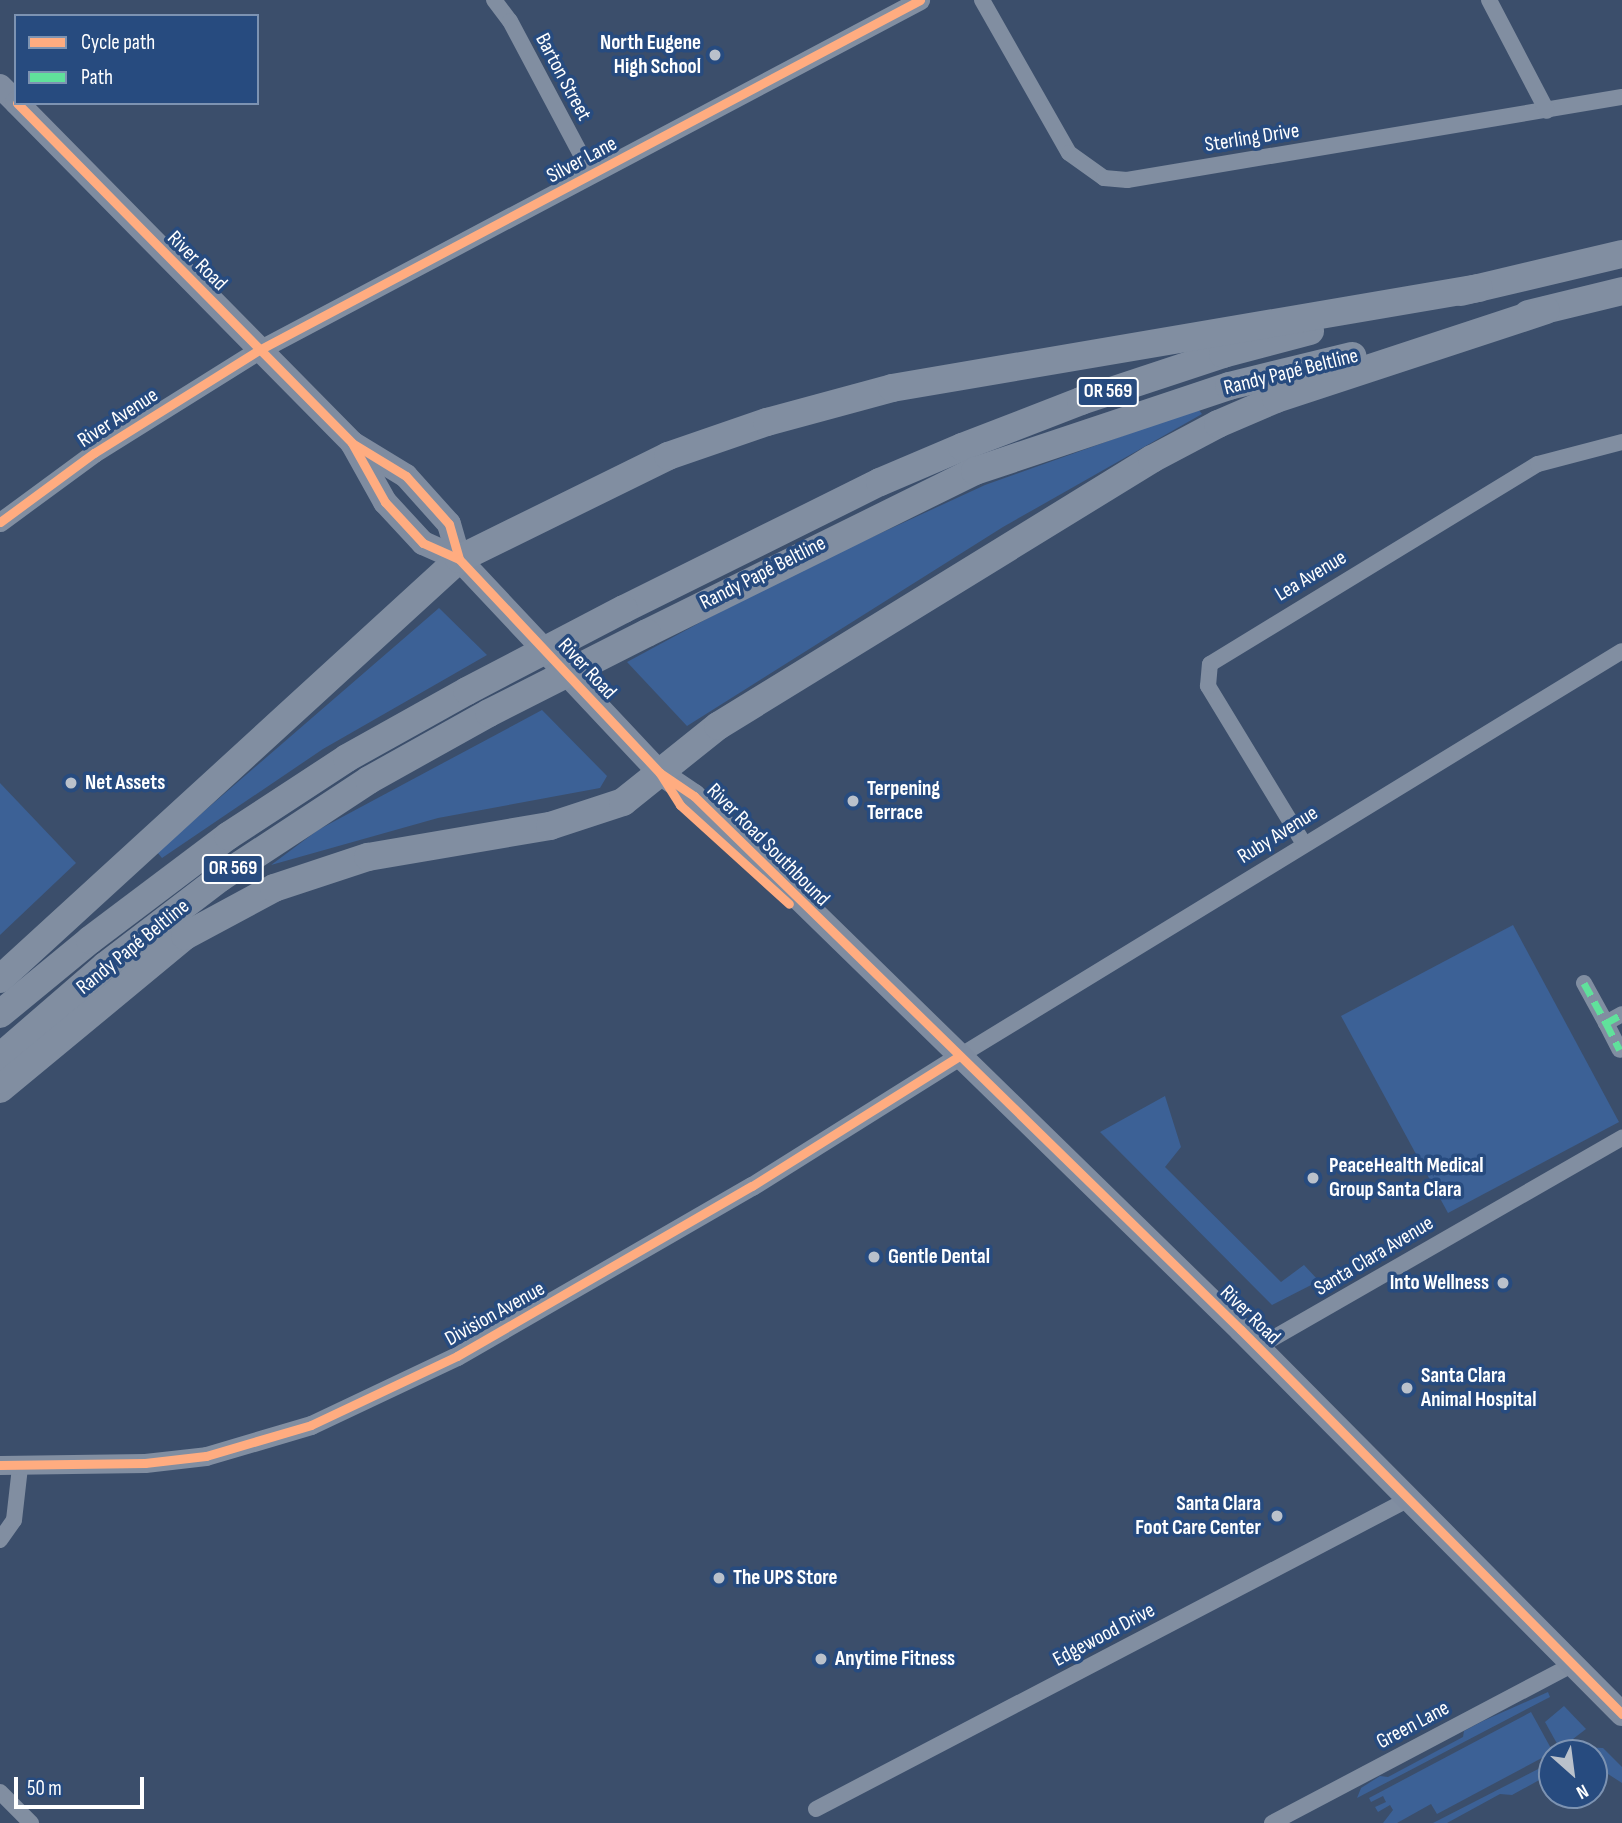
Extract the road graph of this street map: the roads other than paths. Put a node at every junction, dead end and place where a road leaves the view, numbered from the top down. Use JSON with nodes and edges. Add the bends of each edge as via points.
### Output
{"nodes":[{"id":1,"x":494,"y":0,"type":"edge"},
{"id":2,"x":920,"y":0,"type":"edge"},
{"id":3,"x":982,"y":0,"type":"edge"},
{"id":4,"x":1489,"y":0,"type":"edge"},
{"id":5,"x":0,"y":86,"type":"edge"},
{"id":6,"x":1622,"y":97,"type":"edge"},
{"id":7,"x":14,"y":101,"type":"edge"},
{"id":8,"x":18,"y":105,"type":"edge"},
{"id":9,"x":1547,"y":111,"type":"junction"},
{"id":10,"x":592,"y":175,"type":"junction"},
{"id":11,"x":1622,"y":254,"type":"edge"},
{"id":12,"x":1479,"y":288,"type":"junction"},
{"id":13,"x":1622,"y":291,"type":"edge"},
{"id":14,"x":1546,"y":310,"type":"junction"},
{"id":15,"x":259,"y":349,"type":"junction"},
{"id":16,"x":1622,"y":442,"type":"edge"},
{"id":17,"x":0,"y":522,"type":"edge"},
{"id":18,"x":459,"y":559,"type":"junction"},
{"id":19,"x":1622,"y":651,"type":"edge"},
{"id":20,"x":660,"y":773,"type":"junction"},
{"id":21,"x":1304,"y":844,"type":"junction"},
{"id":22,"x":0,"y":979,"type":"edge"},
{"id":23,"x":1584,"y":983,"type":"dead end"},
{"id":24,"x":0,"y":1014,"type":"edge"},
{"id":25,"x":1622,"y":1014,"type":"edge"},
{"id":26,"x":1606,"y":1023,"type":"junction"},
{"id":27,"x":1620,"y":1051,"type":"dead end"},
{"id":28,"x":958,"y":1056,"type":"junction"},
{"id":29,"x":0,"y":1057,"type":"edge"},
{"id":30,"x":0,"y":1088,"type":"edge"},
{"id":31,"x":1622,"y":1138,"type":"edge"},
{"id":32,"x":1258,"y":1347,"type":"junction"},
{"id":33,"x":0,"y":1465,"type":"edge"},
{"id":34,"x":20,"y":1467,"type":"junction"},
{"id":35,"x":1411,"y":1498,"type":"junction"},
{"id":36,"x":0,"y":1540,"type":"edge"},
{"id":37,"x":1574,"y":1664,"type":"junction"},
{"id":38,"x":1622,"y":1714,"type":"edge"},
{"id":39,"x":0,"y":1792,"type":"edge"},
{"id":40,"x":816,"y":1809,"type":"dead end"},
{"id":41,"x":31,"y":1823,"type":"edge"},
{"id":42,"x":1272,"y":1823,"type":"edge"}],
"edges":[{"from":1,"to":10,"type":"street","name":"Barton Street","via":[[510,21]]},
{"from":2,"to":10,"type":"street","name":"Silver Lane"},
{"from":3,"to":9,"type":"street","name":"Sterling Drive","via":[[1069,153],[1104,178],[1127,180]]},
{"from":4,"to":9,"type":"street"},
{"from":5,"to":7,"type":"main road","name":"River Road"},
{"from":6,"to":9,"type":"street","name":"Sterling Drive"},
{"from":8,"to":15,"type":"main road","name":"River Road"},
{"from":10,"to":15,"type":"street","name":"Silver Lane"},
{"from":11,"to":12,"type":"highway","name":"Randy Papé Beltline","number":"OR 569"},
{"from":12,"to":18,"type":"highway","via":[[892,388],[767,422],[668,456]]},
{"from":12,"to":24,"type":"highway","name":"Randy Papé Beltline","number":"OR 569","bridge":true,"via":[[1223,354],[1081,401],[880,482],[624,609],[347,758],[228,836]]},
{"from":13,"to":14,"type":"highway","name":"Randy Papé Beltline","number":"OR 569"},
{"from":14,"to":20,"type":"highway","via":[[1276,399],[1218,424],[1152,459],[730,719]]},
{"from":14,"to":29,"type":"highway","name":"Randy Papé Beltline","number":"OR 569","bridge":true,"via":[[1229,386],[1002,461],[848,530],[489,713],[369,780],[220,878],[106,966]]},
{"from":15,"to":17,"type":"street","name":"River Avenue","via":[[94,453]]},
{"from":15,"to":18,"type":"main road","name":"River Road","via":[[352,443],[406,476],[449,524]]},
{"from":16,"to":21,"type":"street","name":"Lea Avenue","via":[[1538,464],[1210,664],[1208,686]]},
{"from":18,"to":20,"type":"main road","name":"River Road"},
{"from":18,"to":22,"type":"highway"},
{"from":19,"to":21,"type":"street","name":"Ruby Avenue"},
{"from":20,"to":28,"type":"main road","name":"River Road","via":[[689,814],[780,897],[848,948]]},
{"from":20,"to":30,"type":"highway","via":[[631,797],[590,816],[368,857],[274,888],[185,936],[132,975]]},
{"from":21,"to":28,"type":"street","name":"Ruby Avenue"},
{"from":23,"to":26,"type":"street"},
{"from":25,"to":26,"type":"street"},
{"from":26,"to":27,"type":"street"},
{"from":28,"to":32,"type":"main road","name":"River Road"},
{"from":28,"to":34,"type":"street","name":"Division Avenue","via":[[752,1186],[457,1356],[364,1403],[311,1425],[206,1456]]},
{"from":31,"to":32,"type":"street","name":"Santa Clara Avenue"},
{"from":32,"to":35,"type":"main road","name":"River Road"},
{"from":33,"to":34,"type":"street","name":"Division Avenue"},
{"from":34,"to":36,"type":"street","via":[[14,1520]]},
{"from":35,"to":37,"type":"main road","name":"River Road"},
{"from":35,"to":40,"type":"street","name":"Edgewood Drive"},
{"from":37,"to":38,"type":"main road","name":"River Road"},
{"from":37,"to":42,"type":"street","name":"Green Lane"},
{"from":39,"to":41,"type":"street"}]}
